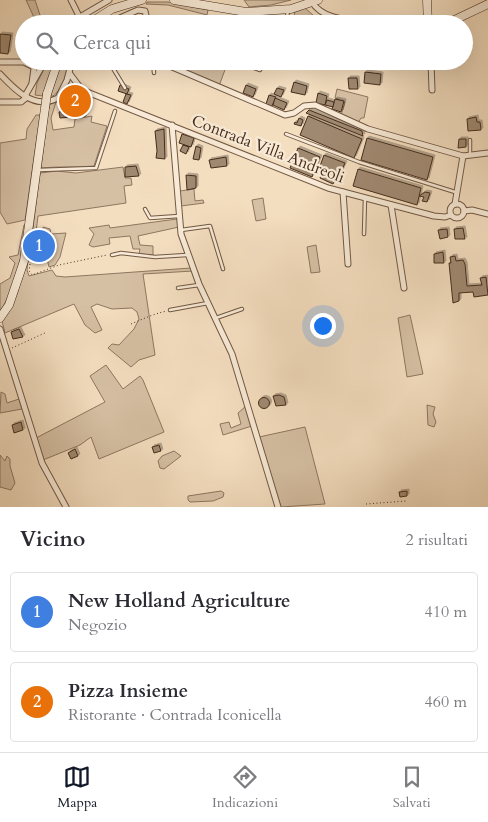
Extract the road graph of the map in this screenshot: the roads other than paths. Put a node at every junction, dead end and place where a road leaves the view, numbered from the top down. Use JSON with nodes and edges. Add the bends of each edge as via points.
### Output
{"nodes":[{"id":1,"x":71,"y":0,"type":"edge"},
{"id":2,"x":109,"y":0,"type":"edge"},
{"id":3,"x":142,"y":0,"type":"edge"},
{"id":4,"x":179,"y":0,"type":"edge"},
{"id":5,"x":208,"y":0,"type":"edge"},
{"id":6,"x":427,"y":0,"type":"edge"},
{"id":7,"x":196,"y":1,"type":"edge"},
{"id":8,"x":310,"y":2,"type":"edge"},
{"id":9,"x":488,"y":4,"type":"edge"},
{"id":10,"x":217,"y":9,"type":"junction"},
{"id":11,"x":288,"y":9,"type":"junction"},
{"id":12,"x":78,"y":15,"type":"edge"},
{"id":13,"x":81,"y":15,"type":"edge"},
{"id":14,"x":104,"y":15,"type":"edge"},
{"id":15,"x":127,"y":15,"type":"edge"},
{"id":16,"x":146,"y":15,"type":"edge"},
{"id":17,"x":287,"y":15,"type":"edge"},
{"id":18,"x":328,"y":15,"type":"edge"},
{"id":19,"x":428,"y":15,"type":"edge"},
{"id":20,"x":465,"y":15,"type":"edge"},
{"id":21,"x":0,"y":62,"type":"edge"},
{"id":22,"x":15,"y":62,"type":"edge"},
{"id":23,"x":33,"y":70,"type":"edge"},
{"id":24,"x":40,"y":70,"type":"edge"},
{"id":25,"x":55,"y":70,"type":"edge"},
{"id":26,"x":114,"y":70,"type":"edge"},
{"id":27,"x":154,"y":70,"type":"edge"},
{"id":28,"x":179,"y":70,"type":"edge"},
{"id":29,"x":431,"y":70,"type":"edge"},
{"id":30,"x":70,"y":72,"type":"joint"},
{"id":31,"x":154,"y":73,"type":"dead end"},
{"id":32,"x":0,"y":74,"type":"edge"},
{"id":33,"x":32,"y":83,"type":"junction"},
{"id":34,"x":125,"y":88,"type":"dead end"},
{"id":35,"x":82,"y":90,"type":"junction"},
{"id":36,"x":432,"y":90,"type":"dead end"},
{"id":37,"x":59,"y":96,"type":"junction"},
{"id":38,"x":26,"y":97,"type":"junction"},
{"id":39,"x":0,"y":102,"type":"edge"},
{"id":40,"x":115,"y":111,"type":"dead end"},
{"id":41,"x":172,"y":125,"type":"junction"},
{"id":42,"x":286,"y":134,"type":"dead end"},
{"id":43,"x":470,"y":140,"type":"dead end"},
{"id":44,"x":488,"y":153,"type":"edge"},
{"id":45,"x":470,"y":155,"type":"junction"},
{"id":46,"x":463,"y":156,"type":"junction"},
{"id":47,"x":37,"y":170,"type":"junction"},
{"id":48,"x":343,"y":192,"type":"junction"},
{"id":49,"x":455,"y":192,"type":"junction"},
{"id":50,"x":365,"y":198,"type":"junction"},
{"id":51,"x":455,"y":204,"type":"junction"},
{"id":52,"x":391,"y":205,"type":"junction"},
{"id":53,"x":145,"y":209,"type":"dead end"},
{"id":54,"x":464,"y":212,"type":"junction"},
{"id":55,"x":488,"y":214,"type":"edge"},
{"id":56,"x":451,"y":215,"type":"junction"},
{"id":57,"x":179,"y":216,"type":"junction"},
{"id":58,"x":180,"y":230,"type":"junction"},
{"id":59,"x":364,"y":234,"type":"dead end"},
{"id":60,"x":112,"y":255,"type":"road end"},
{"id":61,"x":187,"y":255,"type":"junction"},
{"id":62,"x":348,"y":264,"type":"dead end"},
{"id":63,"x":223,"y":269,"type":"dead end"},
{"id":64,"x":200,"y":284,"type":"junction"},
{"id":65,"x":178,"y":288,"type":"dead end"},
{"id":66,"x":404,"y":288,"type":"dead end"},
{"id":67,"x":209,"y":303,"type":"junction"},
{"id":68,"x":242,"y":309,"type":"dead end"},
{"id":69,"x":170,"y":310,"type":"road end"},
{"id":70,"x":0,"y":318,"type":"edge"},
{"id":71,"x":216,"y":318,"type":"junction"},
{"id":72,"x":0,"y":330,"type":"edge"},
{"id":73,"x":66,"y":507,"type":"edge"},
{"id":74,"x":278,"y":507,"type":"edge"}],
"edges":[{"from":1,"to":12,"type":"street"},
{"from":2,"to":13,"type":"street"},
{"from":3,"to":14,"type":"main road","via":[[123,4]]},
{"from":4,"to":7,"type":"main road"},
{"from":5,"to":10,"type":"street"},
{"from":6,"to":19,"type":"main road"},
{"from":7,"to":10,"type":"main road"},
{"from":8,"to":11,"type":"main road"},
{"from":8,"to":18,"type":"street"},
{"from":9,"to":20,"type":"main road"},
{"from":10,"to":11,"type":"main road","via":[[246,12]]},
{"from":11,"to":17,"type":"lane"},
{"from":15,"to":16,"type":"street","via":[[138,10],[145,11]]},
{"from":21,"to":22,"type":"street"},
{"from":23,"to":33,"type":"street"},
{"from":24,"to":33,"type":"street"},
{"from":25,"to":47,"type":"main road","bridge":true,"via":[[47,94]]},
{"from":26,"to":34,"type":"lane"},
{"from":27,"to":31,"type":"lane"},
{"from":28,"to":46,"type":"street","via":[[286,115],[304,106],[315,105],[368,128]]},
{"from":29,"to":36,"type":"street"},
{"from":30,"to":35,"type":"street"},
{"from":30,"to":37,"type":"street"},
{"from":32,"to":38,"type":"street"},
{"from":33,"to":38,"type":"street"},
{"from":35,"to":37,"type":"street"},
{"from":35,"to":41,"type":"street"},
{"from":37,"to":38,"type":"street","via":[[41,102]]},
{"from":38,"to":39,"type":"street","via":[[21,102]]},
{"from":40,"to":47,"type":"lane","via":[[96,168]]},
{"from":41,"to":48,"type":"street","name":"Contrada Villa Andreoli"},
{"from":41,"to":57,"type":"street","name":"Contrada Villa Andreoli"},
{"from":42,"to":49,"type":"lane","via":[[359,162]]},
{"from":43,"to":45,"type":"lane"},
{"from":44,"to":45,"type":"street"},
{"from":45,"to":46,"type":"street"},
{"from":46,"to":49,"type":"street"},
{"from":47,"to":70,"type":"main road","via":[[24,261],[9,305]]},
{"from":48,"to":50,"type":"street","name":"Contrada Villa Andreoli"},
{"from":48,"to":62,"type":"street"},
{"from":49,"to":51,"type":"street"},
{"from":50,"to":52,"type":"street","name":"Contrada Villa Andreoli"},
{"from":50,"to":59,"type":"lane"},
{"from":51,"to":54,"type":"street","via":[[462,206]]},
{"from":51,"to":56,"type":"street","via":[[450,207]]},
{"from":52,"to":56,"type":"street","name":"Contrada Villa Andreoli","via":[[434,216]]},
{"from":52,"to":66,"type":"street"},
{"from":53,"to":57,"type":"lane","via":[[150,218]]},
{"from":54,"to":55,"type":"street","via":[[472,210]]},
{"from":54,"to":56,"type":"street","via":[[458,218]]},
{"from":57,"to":58,"type":"street","name":"Contrada Villa Andreoli"},
{"from":58,"to":61,"type":"street","name":"Contrada Villa Andreoli"},
{"from":58,"to":63,"type":"lane","via":[[210,226]]},
{"from":60,"to":61,"type":"lane"},
{"from":61,"to":64,"type":"street","name":"Contrada Villa Andreoli"},
{"from":64,"to":65,"type":"lane"},
{"from":64,"to":67,"type":"street","name":"Contrada Villa Andreoli"},
{"from":67,"to":69,"type":"lane"},
{"from":67,"to":71,"type":"street","name":"Contrada Villa Andreoli"},
{"from":68,"to":71,"type":"lane"},
{"from":71,"to":74,"type":"street","name":"Contrada Villa Andreoli","via":[[238,372]]},
{"from":72,"to":73,"type":"street","via":[[42,463]]}]}
